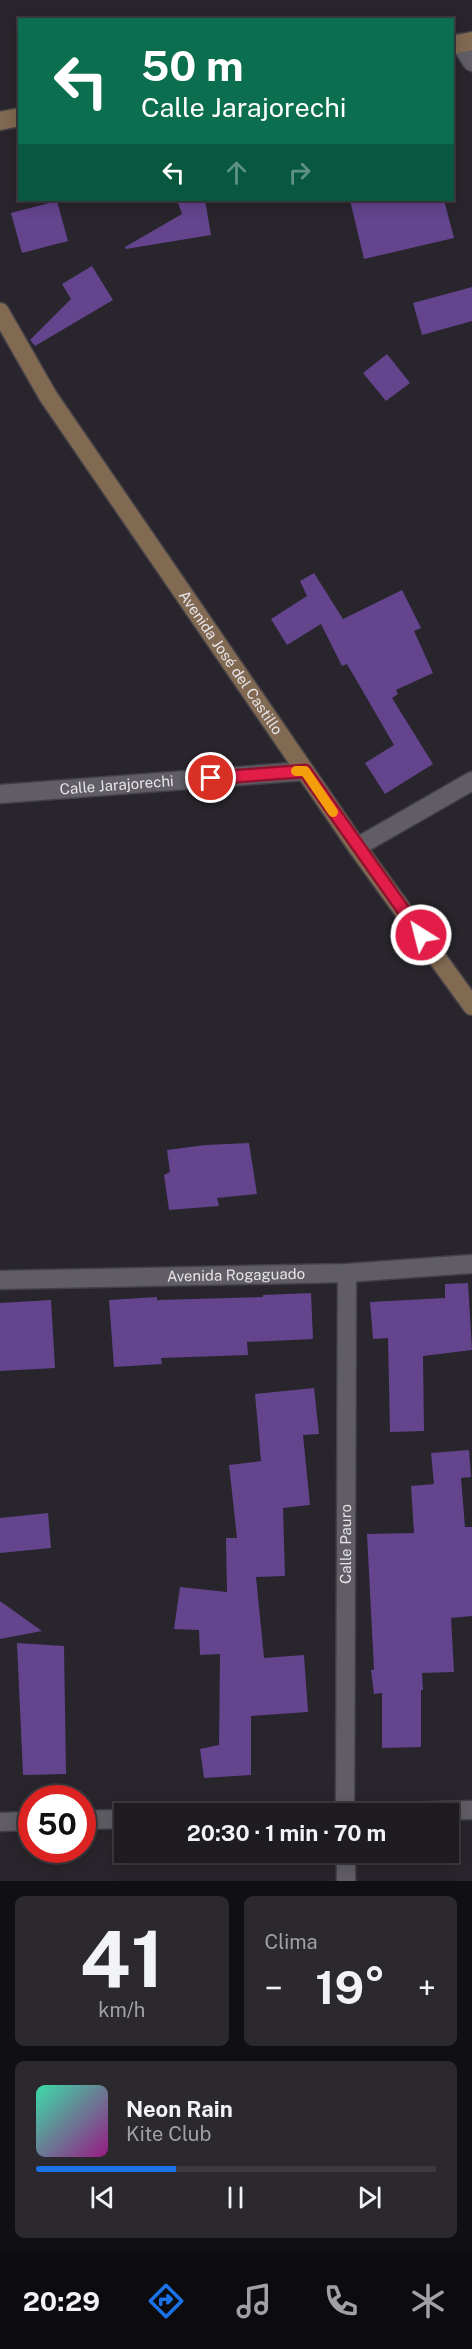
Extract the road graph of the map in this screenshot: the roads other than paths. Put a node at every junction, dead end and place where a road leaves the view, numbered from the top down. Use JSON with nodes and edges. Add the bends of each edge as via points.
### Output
{"nodes":[{"id":1,"x":462,"y":43,"type":"edge"},
{"id":2,"x":472,"y":62,"type":"edge"},
{"id":3,"x":18,"y":117,"type":"edge"},
{"id":4,"x":0,"y":121,"type":"edge"},
{"id":5,"x":0,"y":312,"type":"edge"},
{"id":6,"x":305,"y":771,"type":"junction"},
{"id":7,"x":472,"y":781,"type":"edge"},
{"id":8,"x":0,"y":794,"type":"edge"},
{"id":9,"x":357,"y":847,"type":"junction"},
{"id":10,"x":472,"y":1006,"type":"edge"},
{"id":11,"x":472,"y":1264,"type":"edge"},
{"id":12,"x":346,"y":1273,"type":"junction"},
{"id":13,"x":0,"y":1280,"type":"edge"},
{"id":14,"x":345,"y":1803,"type":"edge"},
{"id":15,"x":114,"y":1819,"type":"edge"},
{"id":16,"x":96,"y":1820,"type":"edge"},
{"id":17,"x":18,"y":1821,"type":"edge"},
{"id":18,"x":0,"y":1822,"type":"edge"},
{"id":19,"x":346,"y":1863,"type":"edge"},
{"id":20,"x":346,"y":1881,"type":"edge"}],
"edges":[{"from":1,"to":2,"type":"street"},
{"from":3,"to":4,"type":"main road"},
{"from":5,"to":6,"type":"main road","name":"Avenida José del Castillo","via":[[48,396]]},
{"from":6,"to":8,"type":"street","name":"Calle Jarajorechi"},
{"from":6,"to":9,"type":"main road","name":"Avenida José del Castillo"},
{"from":7,"to":9,"type":"street"},
{"from":9,"to":10,"type":"main road","name":"Avenida José del Castillo"},
{"from":11,"to":12,"type":"street","name":"Avenida Rogaguado"},
{"from":12,"to":13,"type":"street","name":"Avenida Rogaguado"},
{"from":12,"to":14,"type":"street","name":"Calle Pauro"},
{"from":15,"to":16,"type":"street"},
{"from":17,"to":18,"type":"street"},
{"from":19,"to":20,"type":"street"}]}
